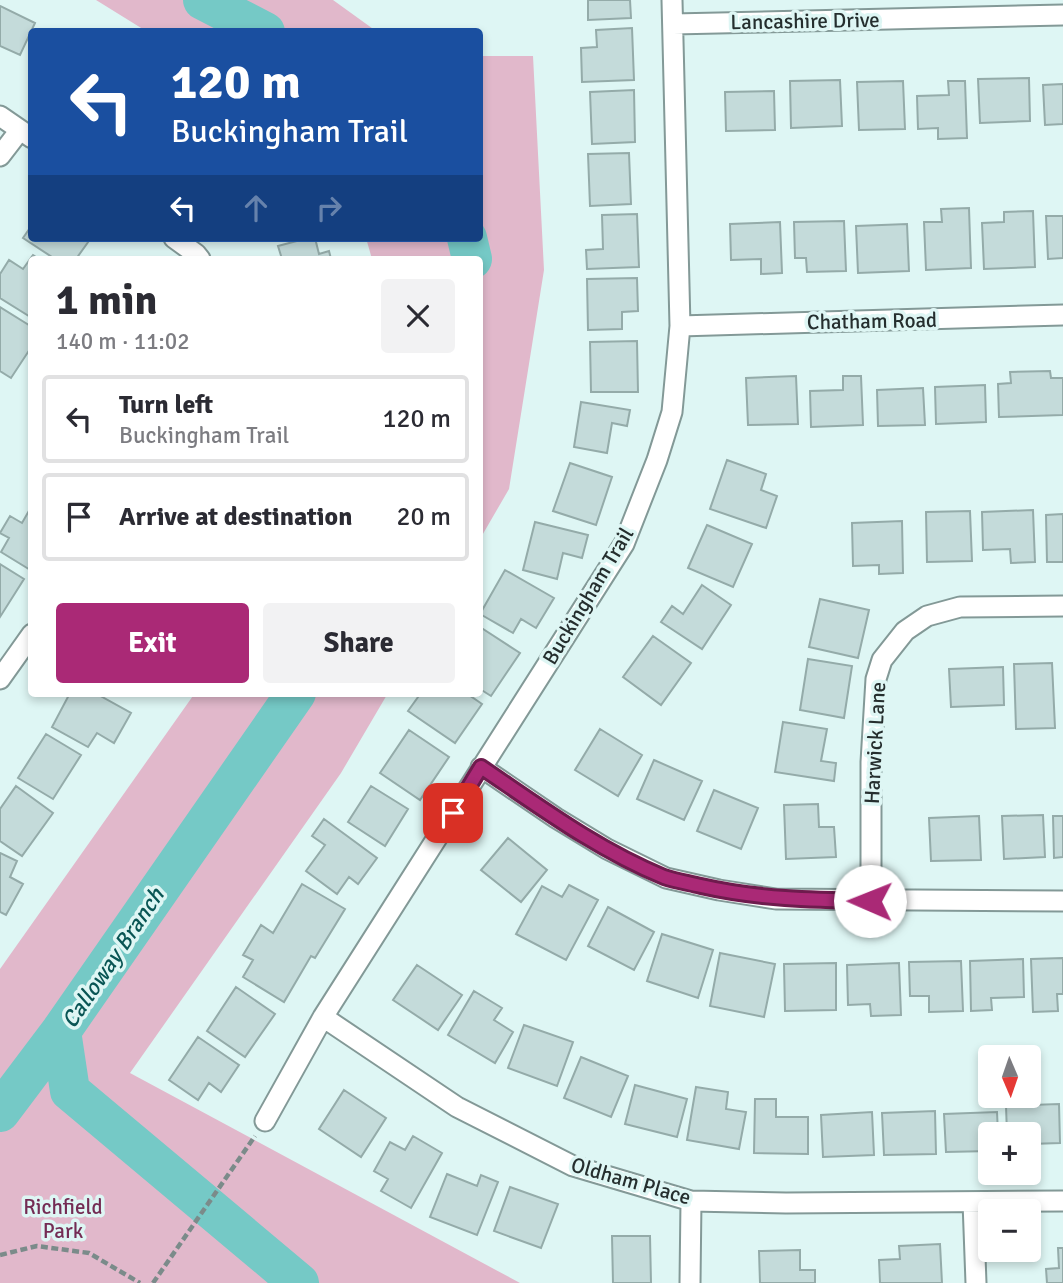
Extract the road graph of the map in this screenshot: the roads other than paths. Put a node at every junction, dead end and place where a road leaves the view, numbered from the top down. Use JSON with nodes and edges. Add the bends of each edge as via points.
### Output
{"nodes":[{"id":1,"x":672,"y":0,"type":"edge"},
{"id":2,"x":1063,"y":15,"type":"edge"},
{"id":3,"x":673,"y":24,"type":"junction"},
{"id":4,"x":0,"y":116,"type":"edge"},
{"id":5,"x":26,"y":134,"type":"edge"},
{"id":6,"x":0,"y":156,"type":"edge"},
{"id":7,"x":180,"y":242,"type":"edge"},
{"id":8,"x":198,"y":256,"type":"edge"},
{"id":9,"x":1063,"y":315,"type":"edge"},
{"id":10,"x":680,"y":326,"type":"junction"},
{"id":11,"x":1063,"y":606,"type":"edge"},
{"id":12,"x":28,"y":640,"type":"edge"},
{"id":13,"x":0,"y":679,"type":"edge"},
{"id":14,"x":481,"y":767,"type":"junction"},
{"id":15,"x":870,"y":901,"type":"junction"},
{"id":16,"x":1063,"y":901,"type":"edge"},
{"id":17,"x":323,"y":1017,"type":"junction"},
{"id":18,"x":265,"y":1121,"type":"road end"},
{"id":19,"x":691,"y":1200,"type":"junction"},
{"id":20,"x":1063,"y":1201,"type":"edge"},
{"id":21,"x":973,"y":1202,"type":"junction"},
{"id":22,"x":690,"y":1283,"type":"edge"},
{"id":23,"x":976,"y":1283,"type":"edge"}],
"edges":[{"from":1,"to":3,"type":"street","name":"Buckingham Trail"},
{"from":2,"to":3,"type":"street","name":"Lancashire Drive"},
{"from":3,"to":10,"type":"street","name":"Buckingham Trail"},
{"from":4,"to":5,"type":"street"},
{"from":5,"to":6,"type":"street"},
{"from":7,"to":8,"type":"street"},
{"from":9,"to":10,"type":"street","name":"Chatham Road"},
{"from":10,"to":14,"type":"street","name":"Buckingham Trail","via":[[672,412],[624,544]]},
{"from":11,"to":15,"type":"street","name":"Harwick Lane","via":[[960,607],[927,616],[905,631],[881,660],[871,762]]},
{"from":12,"to":13,"type":"street"},
{"from":14,"to":15,"type":"street","via":[[597,843],[666,878],[776,899]]},
{"from":14,"to":17,"type":"street","name":"Buckingham Trail"},
{"from":15,"to":16,"type":"street"},
{"from":17,"to":18,"type":"street","name":"Buckingham Trail"},
{"from":17,"to":19,"type":"street","name":"Oldham Place","via":[[457,1107],[573,1166]]},
{"from":19,"to":21,"type":"street","name":"Oldham Place"},
{"from":19,"to":22,"type":"street"},
{"from":20,"to":21,"type":"street","name":"Oldham Place"},
{"from":21,"to":23,"type":"street"}]}
